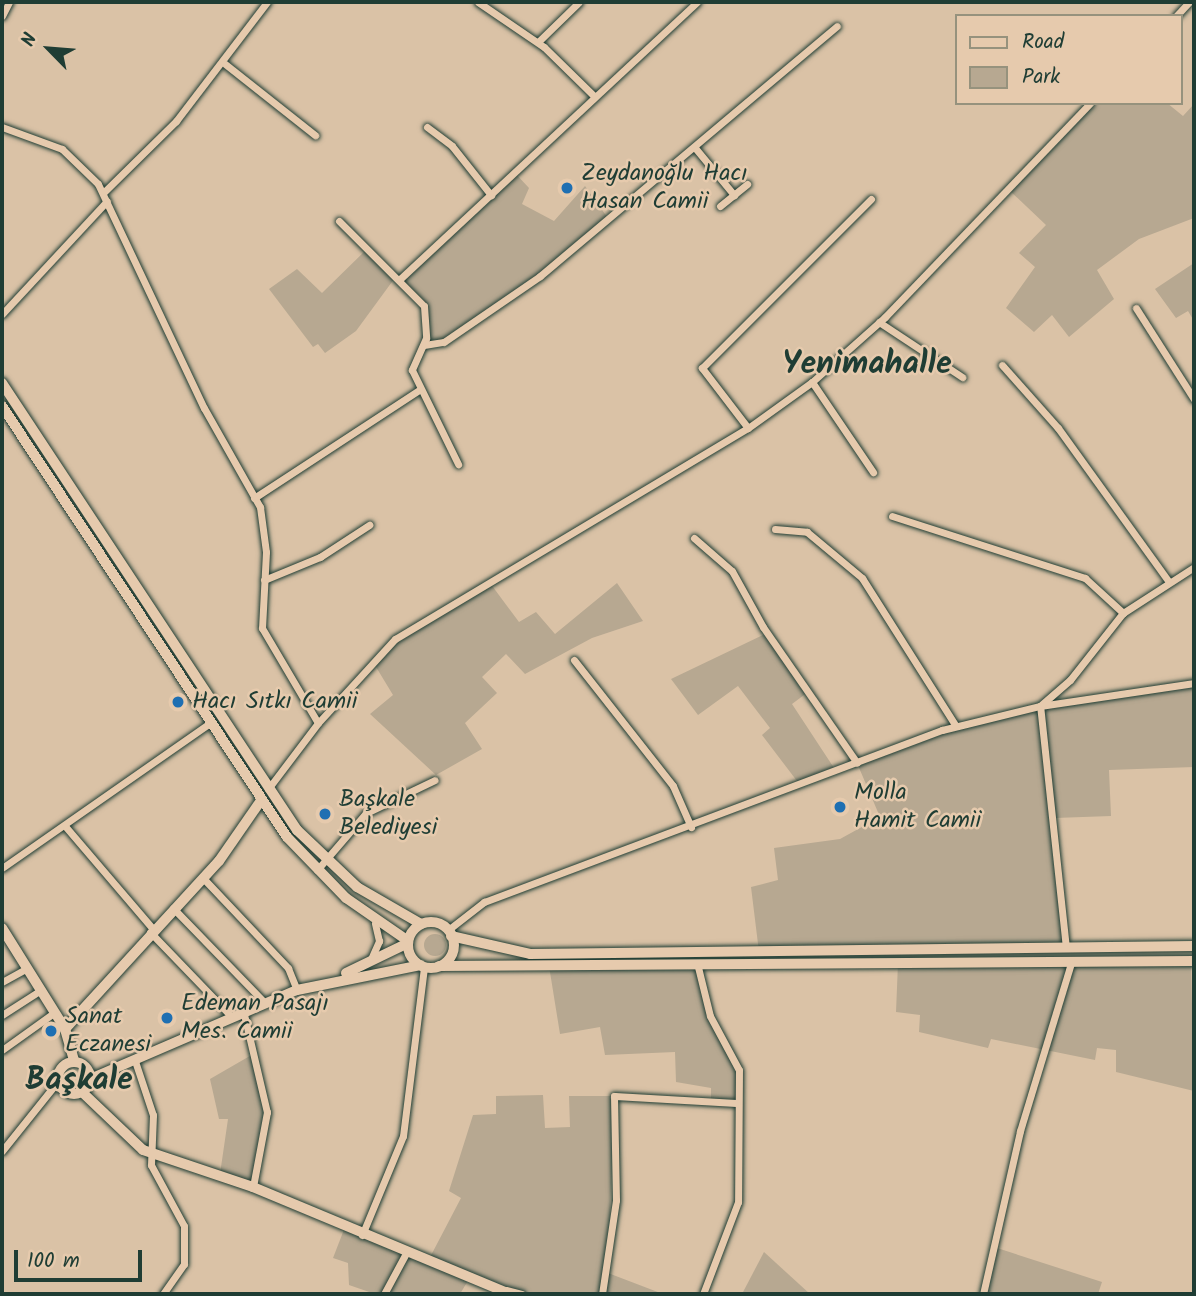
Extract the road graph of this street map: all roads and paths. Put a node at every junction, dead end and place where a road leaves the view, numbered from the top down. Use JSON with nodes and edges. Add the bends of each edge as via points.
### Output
{"nodes":[{"id":1,"x":9,"y":2,"type":"edge"},
{"id":2,"x":267,"y":2,"type":"edge"},
{"id":3,"x":478,"y":2,"type":"edge"},
{"id":4,"x":697,"y":2,"type":"edge"},
{"id":5,"x":573,"y":4,"type":"edge"},
{"id":6,"x":2,"y":16,"type":"edge"},
{"id":7,"x":837,"y":26,"type":"dead end"},
{"id":8,"x":538,"y":42,"type":"junction"},
{"id":9,"x":225,"y":64,"type":"junction"},
{"id":10,"x":594,"y":96,"type":"junction"},
{"id":11,"x":1088,"y":105,"type":"edge"},
{"id":12,"x":2,"y":127,"type":"edge"},
{"id":13,"x":427,"y":127,"type":"dead end"},
{"id":14,"x":315,"y":135,"type":"dead end"},
{"id":15,"x":696,"y":149,"type":"junction"},
{"id":16,"x":747,"y":184,"type":"dead end"},
{"id":17,"x":103,"y":193,"type":"junction"},
{"id":18,"x":491,"y":195,"type":"junction"},
{"id":19,"x":734,"y":195,"type":"junction"},
{"id":20,"x":871,"y":199,"type":"dead end"},
{"id":21,"x":107,"y":201,"type":"junction"},
{"id":22,"x":720,"y":206,"type":"dead end"},
{"id":23,"x":339,"y":221,"type":"dead end"},
{"id":24,"x":400,"y":279,"type":"junction"},
{"id":25,"x":1136,"y":308,"type":"dead end"},
{"id":26,"x":2,"y":314,"type":"edge"},
{"id":27,"x":879,"y":322,"type":"junction"},
{"id":28,"x":424,"y":345,"type":"junction"},
{"id":29,"x":1002,"y":365,"type":"dead end"},
{"id":30,"x":962,"y":377,"type":"dead end"},
{"id":31,"x":812,"y":382,"type":"junction"},
{"id":32,"x":2,"y":383,"type":"edge"},
{"id":33,"x":419,"y":390,"type":"junction"},
{"id":34,"x":1194,"y":399,"type":"edge"},
{"id":35,"x":2,"y":407,"type":"edge"},
{"id":36,"x":748,"y":428,"type":"junction"},
{"id":37,"x":458,"y":464,"type":"dead end"},
{"id":38,"x":873,"y":471,"type":"dead end"},
{"id":39,"x":254,"y":498,"type":"junction"},
{"id":40,"x":892,"y":516,"type":"dead end"},
{"id":41,"x":369,"y":524,"type":"dead end"},
{"id":42,"x":775,"y":529,"type":"dead end"},
{"id":43,"x":694,"y":538,"type":"dead end"},
{"id":44,"x":1194,"y":568,"type":"edge"},
{"id":45,"x":264,"y":580,"type":"junction"},
{"id":46,"x":1169,"y":582,"type":"junction"},
{"id":47,"x":1123,"y":613,"type":"junction"},
{"id":48,"x":573,"y":660,"type":"dead end"},
{"id":49,"x":1194,"y":682,"type":"edge"},
{"id":50,"x":1040,"y":706,"type":"junction"},
{"id":51,"x":211,"y":722,"type":"junction"},
{"id":52,"x":318,"y":723,"type":"junction"},
{"id":53,"x":956,"y":726,"type":"junction"},
{"id":54,"x":857,"y":763,"type":"junction"},
{"id":55,"x":435,"y":780,"type":"dead end"},
{"id":56,"x":268,"y":790,"type":"junction"},
{"id":57,"x":261,"y":802,"type":"junction"},
{"id":58,"x":65,"y":826,"type":"junction"},
{"id":59,"x":691,"y":827,"type":"junction"},
{"id":60,"x":325,"y":860,"type":"junction"},
{"id":61,"x":2,"y":868,"type":"edge"},
{"id":62,"x":316,"y":871,"type":"junction"},
{"id":63,"x":203,"y":878,"type":"junction"},
{"id":64,"x":173,"y":908,"type":"junction"},
{"id":65,"x":375,"y":923,"type":"junction"},
{"id":66,"x":421,"y":924,"type":"junction"},
{"id":67,"x":2,"y":928,"type":"edge"},
{"id":68,"x":151,"y":930,"type":"junction"},
{"id":69,"x":450,"y":933,"type":"junction"},
{"id":70,"x":408,"y":942,"type":"junction"},
{"id":71,"x":1194,"y":946,"type":"edge"},
{"id":72,"x":1066,"y":948,"type":"junction"},
{"id":73,"x":371,"y":959,"type":"junction"},
{"id":74,"x":1194,"y":961,"type":"edge"},
{"id":75,"x":1071,"y":963,"type":"junction"},
{"id":76,"x":422,"y":966,"type":"junction"},
{"id":77,"x":439,"y":966,"type":"junction"},
{"id":78,"x":698,"y":967,"type":"junction"},
{"id":79,"x":27,"y":968,"type":"junction"},
{"id":80,"x":336,"y":978,"type":"junction"},
{"id":81,"x":2,"y":982,"type":"edge"},
{"id":82,"x":41,"y":990,"type":"junction"},
{"id":83,"x":297,"y":990,"type":"junction"},
{"id":84,"x":264,"y":1002,"type":"junction"},
{"id":85,"x":243,"y":1010,"type":"junction"},
{"id":86,"x":55,"y":1012,"type":"junction"},
{"id":87,"x":2,"y":1015,"type":"edge"},
{"id":88,"x":230,"y":1015,"type":"junction"},
{"id":89,"x":65,"y":1029,"type":"junction"},
{"id":90,"x":2,"y":1050,"type":"edge"},
{"id":91,"x":74,"y":1061,"type":"junction"},
{"id":92,"x":135,"y":1061,"type":"junction"},
{"id":93,"x":90,"y":1079,"type":"junction"},
{"id":94,"x":58,"y":1082,"type":"junction"},
{"id":95,"x":82,"y":1092,"type":"junction"},
{"id":96,"x":737,"y":1102,"type":"junction"},
{"id":97,"x":2,"y":1151,"type":"edge"},
{"id":98,"x":152,"y":1153,"type":"junction"},
{"id":99,"x":253,"y":1187,"type":"junction"},
{"id":100,"x":362,"y":1235,"type":"junction"},
{"id":101,"x":405,"y":1255,"type":"junction"},
{"id":102,"x":173,"y":1284,"type":"junction"},
{"id":103,"x":498,"y":1287,"type":"junction"},
{"id":104,"x":163,"y":1294,"type":"edge"},
{"id":105,"x":176,"y":1294,"type":"edge"},
{"id":106,"x":384,"y":1294,"type":"edge"},
{"id":107,"x":510,"y":1294,"type":"edge"},
{"id":108,"x":522,"y":1294,"type":"edge"},
{"id":109,"x":602,"y":1294,"type":"edge"},
{"id":110,"x":703,"y":1294,"type":"edge"},
{"id":111,"x":983,"y":1294,"type":"edge"}],
"edges":[{"from":1,"to":6,"type":"street"},
{"from":2,"to":9,"type":"street"},
{"from":3,"to":8,"type":"street"},
{"from":4,"to":10,"type":"street"},
{"from":5,"to":8,"type":"street"},
{"from":7,"to":15,"type":"street"},
{"from":8,"to":10,"type":"street"},
{"from":9,"to":14,"type":"street"},
{"from":9,"to":17,"type":"street"},
{"from":10,"to":18,"type":"street"},
{"from":11,"to":27,"type":"street"},
{"from":12,"to":17,"type":"street","via":[[62,149]]},
{"from":13,"to":18,"type":"street","via":[[452,146]]},
{"from":15,"to":19,"type":"street"},
{"from":15,"to":28,"type":"street","via":[[493,311],[444,342]]},
{"from":16,"to":19,"type":"street"},
{"from":17,"to":21,"type":"street"},
{"from":18,"to":24,"type":"street"},
{"from":19,"to":22,"type":"street"},
{"from":20,"to":36,"type":"street","via":[[702,368]]},
{"from":21,"to":26,"type":"street"},
{"from":21,"to":39,"type":"street","via":[[178,355]]},
{"from":23,"to":24,"type":"street"},
{"from":24,"to":28,"type":"street","via":[[424,306]]},
{"from":25,"to":34,"type":"street"},
{"from":27,"to":30,"type":"street"},
{"from":27,"to":31,"type":"street"},
{"from":28,"to":33,"type":"street","via":[[412,364]]},
{"from":29,"to":46,"type":"street","via":[[1058,428]]},
{"from":31,"to":36,"type":"street"},
{"from":31,"to":38,"type":"street"},
{"from":32,"to":56,"type":"main road"},
{"from":33,"to":37,"type":"street"},
{"from":33,"to":39,"type":"street"},
{"from":35,"to":51,"type":"main road"},
{"from":36,"to":52,"type":"street","via":[[411,628]]},
{"from":39,"to":45,"type":"street","via":[[265,523]]},
{"from":40,"to":47,"type":"street","via":[[1085,578]]},
{"from":41,"to":45,"type":"street","via":[[320,557]]},
{"from":42,"to":53,"type":"street","via":[[807,531],[862,578]]},
{"from":43,"to":54,"type":"street","via":[[732,571],[763,627]]},
{"from":44,"to":46,"type":"street"},
{"from":45,"to":52,"type":"street","via":[[264,636]]},
{"from":46,"to":47,"type":"street"},
{"from":47,"to":50,"type":"street","via":[[1070,680]]},
{"from":48,"to":59,"type":"street","via":[[673,786]]},
{"from":49,"to":50,"type":"street"},
{"from":50,"to":53,"type":"street"},
{"from":50,"to":72,"type":"street"},
{"from":51,"to":57,"type":"main road"},
{"from":51,"to":58,"type":"street"},
{"from":52,"to":56,"type":"street"},
{"from":53,"to":54,"type":"street"},
{"from":54,"to":59,"type":"street"},
{"from":55,"to":60,"type":"street","via":[[366,813]]},
{"from":56,"to":57,"type":"main road"},
{"from":56,"to":60,"type":"main road"},
{"from":57,"to":62,"type":"main road"},
{"from":57,"to":63,"type":"main road"},
{"from":58,"to":61,"type":"street"},
{"from":58,"to":68,"type":"street"},
{"from":59,"to":69,"type":"street","via":[[484,902]]},
{"from":60,"to":62,"type":"street"},
{"from":60,"to":66,"type":"main road","via":[[379,903]]},
{"from":62,"to":65,"type":"main road"},
{"from":63,"to":64,"type":"main road"},
{"from":63,"to":83,"type":"street","via":[[288,968]]},
{"from":64,"to":68,"type":"main road"},
{"from":64,"to":84,"type":"street"},
{"from":65,"to":70,"type":"main road"},
{"from":65,"to":73,"type":"street","via":[[379,941]]},
{"from":66,"to":69,"type":"main road"},
{"from":66,"to":70,"type":"main road"},
{"from":67,"to":79,"type":"main road"},
{"from":68,"to":88,"type":"street"},
{"from":68,"to":89,"type":"main road"},
{"from":69,"to":72,"type":"main road","via":[[530,954]]},
{"from":69,"to":77,"type":"main road","via":[[452,952]]},
{"from":70,"to":73,"type":"main road"},
{"from":70,"to":76,"type":"main road"},
{"from":71,"to":72,"type":"main road"},
{"from":73,"to":80,"type":"main road"},
{"from":74,"to":75,"type":"main road"},
{"from":75,"to":78,"type":"main road"},
{"from":75,"to":111,"type":"street","via":[[1020,1130]]},
{"from":76,"to":77,"type":"main road"},
{"from":76,"to":80,"type":"main road"},
{"from":76,"to":100,"type":"street","via":[[402,1136]]},
{"from":77,"to":78,"type":"main road"},
{"from":78,"to":96,"type":"street","via":[[710,1016],[739,1063]]},
{"from":79,"to":81,"type":"street"},
{"from":79,"to":82,"type":"main road"},
{"from":80,"to":83,"type":"main road"},
{"from":82,"to":86,"type":"main road"},
{"from":82,"to":87,"type":"street"},
{"from":83,"to":84,"type":"main road"},
{"from":84,"to":85,"type":"main road"},
{"from":85,"to":88,"type":"main road"},
{"from":85,"to":99,"type":"street","via":[[267,1112]]},
{"from":86,"to":89,"type":"main road"},
{"from":86,"to":90,"type":"street"},
{"from":88,"to":92,"type":"main road"},
{"from":89,"to":91,"type":"main road"},
{"from":91,"to":93,"type":"main road","via":[[86,1067]]},
{"from":91,"to":94,"type":"main road","via":[[62,1067]]},
{"from":92,"to":93,"type":"main road"},
{"from":92,"to":98,"type":"street","via":[[153,1115]]},
{"from":93,"to":95,"type":"main road"},
{"from":94,"to":95,"type":"main road","via":[[66,1092]]},
{"from":94,"to":97,"type":"street"},
{"from":95,"to":98,"type":"main road","via":[[127,1140]]},
{"from":96,"to":109,"type":"street","via":[[614,1096],[616,1200]]},
{"from":96,"to":110,"type":"street","via":[[738,1202]]},
{"from":98,"to":99,"type":"main road"},
{"from":98,"to":102,"type":"street","via":[[153,1169],[183,1217],[185,1258]]},
{"from":99,"to":100,"type":"main road"},
{"from":100,"to":101,"type":"main road"},
{"from":101,"to":103,"type":"main road"},
{"from":101,"to":106,"type":"street"},
{"from":102,"to":104,"type":"street"},
{"from":102,"to":105,"type":"street"},
{"from":103,"to":107,"type":"main road"},
{"from":103,"to":108,"type":"street"}]}
